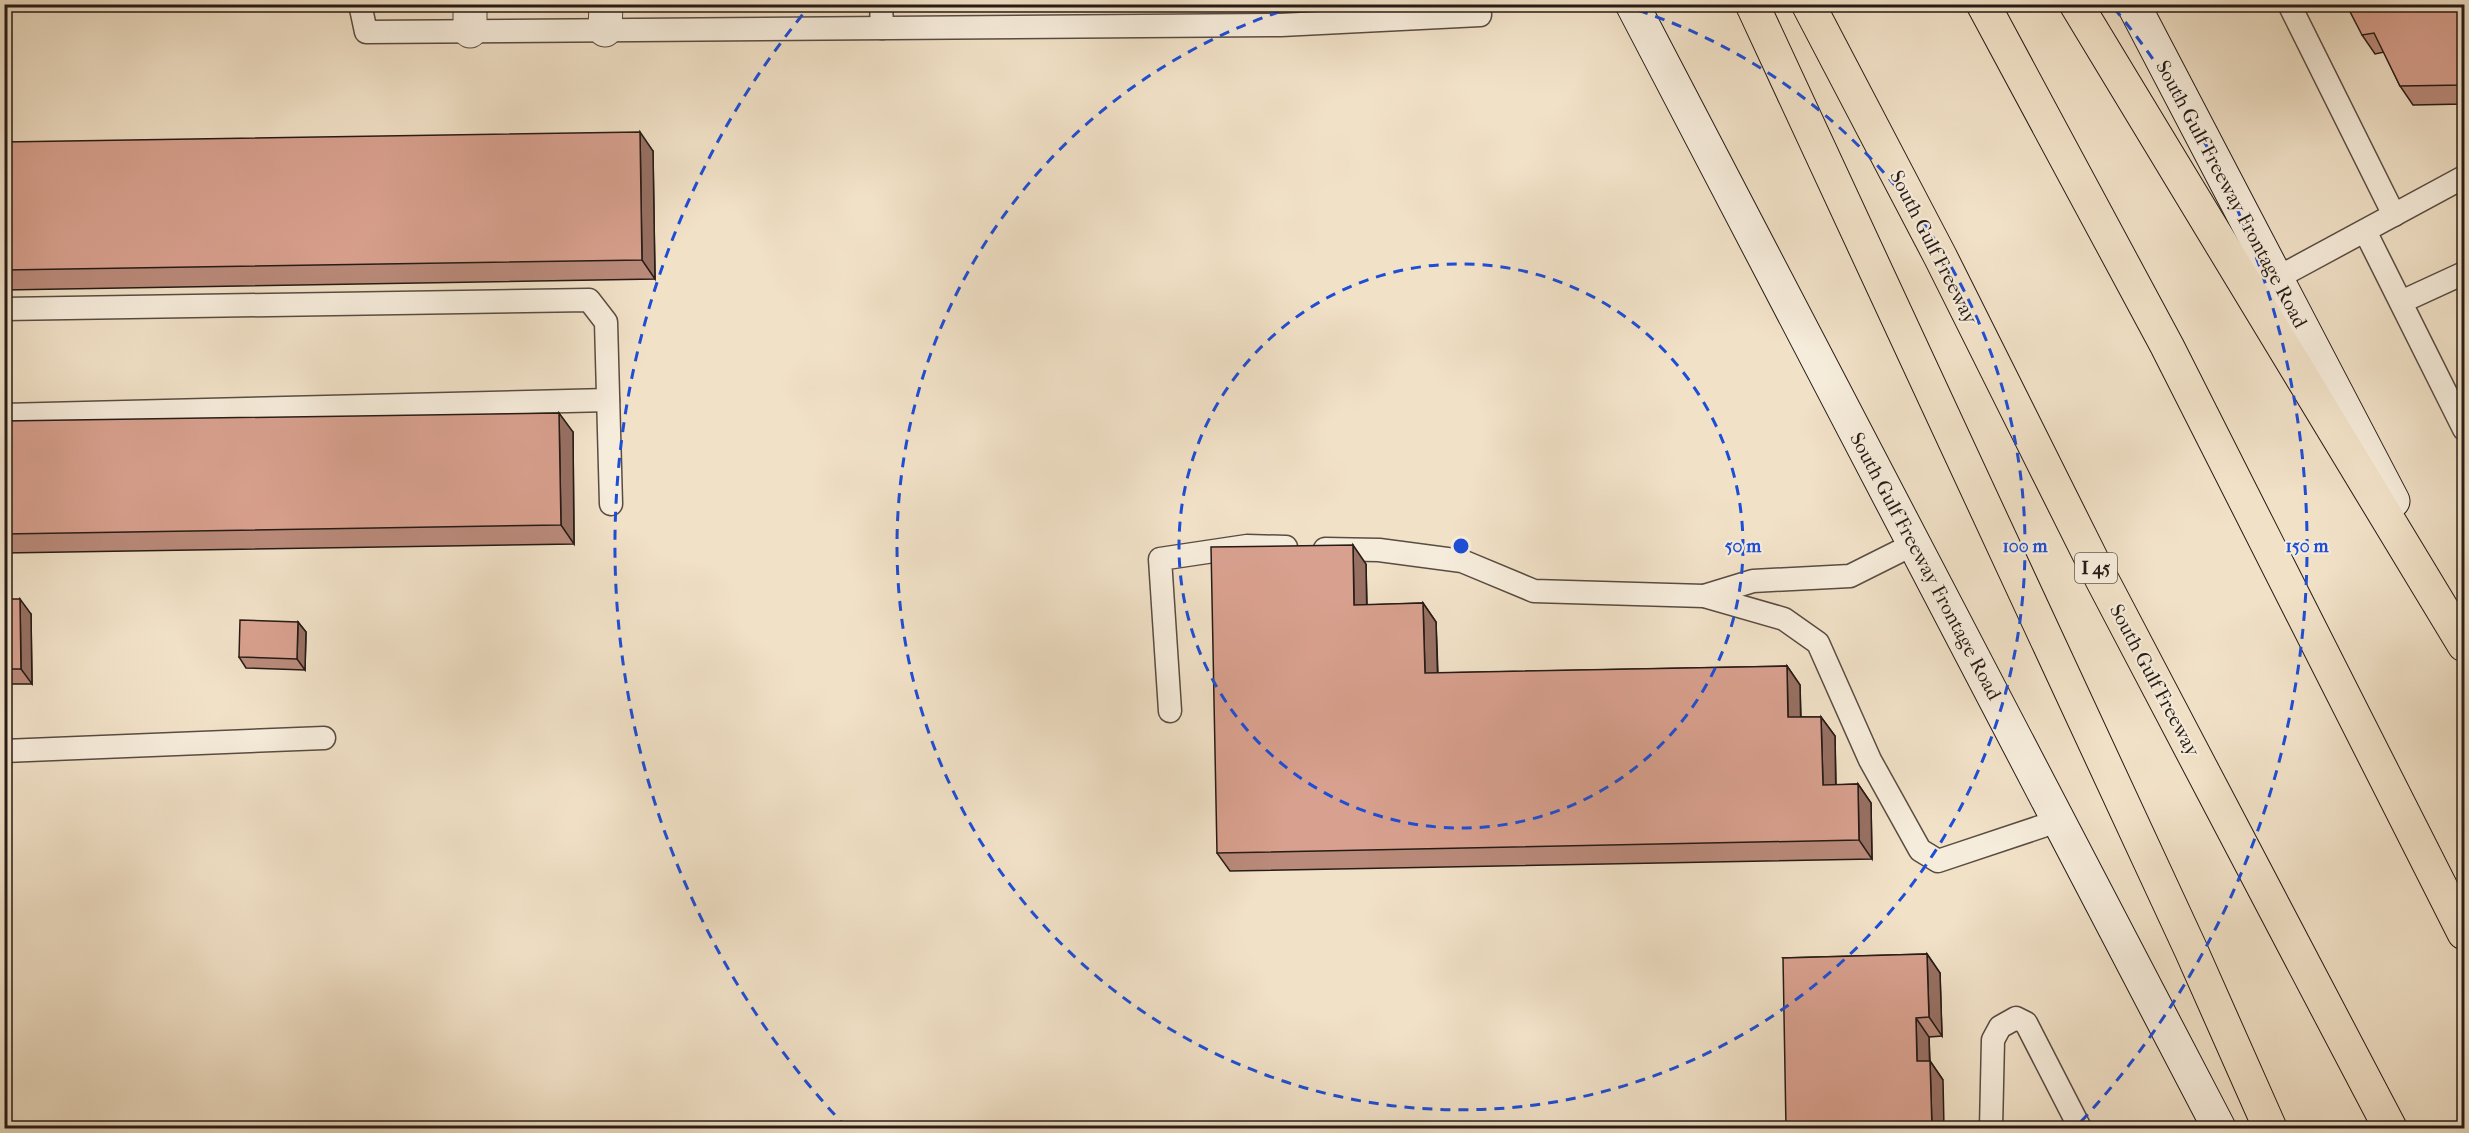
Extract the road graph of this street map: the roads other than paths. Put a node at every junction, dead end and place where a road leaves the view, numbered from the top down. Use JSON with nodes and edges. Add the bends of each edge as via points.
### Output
{"nodes":[{"id":1,"x":360,"y":4,"type":"edge"},
{"id":2,"x":881,"y":4,"type":"edge"},
{"id":3,"x":1476,"y":4,"type":"edge"},
{"id":4,"x":1632,"y":4,"type":"edge"},
{"id":5,"x":1752,"y":4,"type":"edge"},
{"id":6,"x":1808,"y":4,"type":"edge"},
{"id":7,"x":1983,"y":4,"type":"edge"},
{"id":8,"x":2076,"y":4,"type":"edge"},
{"id":9,"x":2133,"y":4,"type":"edge"},
{"id":10,"x":2289,"y":4,"type":"edge"},
{"id":11,"x":606,"y":17,"type":"edge"},
{"id":12,"x":470,"y":18,"type":"edge"},
{"id":13,"x":882,"y":28,"type":"junction"},
{"id":14,"x":2464,"y":177,"type":"edge"},
{"id":15,"x":2394,"y":215,"type":"junction"},
{"id":16,"x":2365,"y":231,"type":"junction"},
{"id":17,"x":2464,"y":273,"type":"edge"},
{"id":18,"x":2277,"y":278,"type":"junction"},
{"id":19,"x":2401,"y":303,"type":"junction"},
{"id":20,"x":4,"y":309,"type":"edge"},
{"id":21,"x":608,"y":400,"type":"junction"},
{"id":22,"x":4,"y":415,"type":"edge"},
{"id":23,"x":2464,"y":429,"type":"edge"},
{"id":24,"x":611,"y":504,"type":"dead end"},
{"id":25,"x":1914,"y":544,"type":"junction"},
{"id":26,"x":1704,"y":596,"type":"junction"},
{"id":27,"x":2464,"y":638,"type":"edge"},
{"id":28,"x":2464,"y":645,"type":"edge"},
{"id":29,"x":1170,"y":711,"type":"dead end"},
{"id":30,"x":324,"y":738,"type":"dead end"},
{"id":31,"x":4,"y":751,"type":"edge"},
{"id":32,"x":2058,"y":821,"type":"junction"},
{"id":33,"x":2464,"y":933,"type":"edge"},
{"id":34,"x":1991,"y":1128,"type":"edge"},
{"id":35,"x":2080,"y":1128,"type":"edge"},
{"id":36,"x":2219,"y":1128,"type":"edge"},
{"id":37,"x":2270,"y":1128,"type":"edge"},
{"id":38,"x":2390,"y":1128,"type":"edge"}],
"edges":[{"from":1,"to":12,"type":"lane","via":[[366,32]]},
{"from":2,"to":13,"type":"lane"},
{"from":3,"to":13,"type":"lane","via":[[1480,15],[1281,25]]},
{"from":4,"to":25,"type":"main road","name":"South Gulf Freeway Frontage Road"},
{"from":5,"to":37,"type":"highway"},
{"from":6,"to":38,"type":"highway","name":"South Gulf Freeway","number":"I 45","via":[[2097,570]]},
{"from":7,"to":33,"type":"highway","via":[[2167,346]]},
{"from":8,"to":28,"type":"highway"},
{"from":9,"to":18,"type":"main road","name":"South Gulf Freeway Frontage Road"},
{"from":10,"to":15,"type":"lane"},
{"from":11,"to":12,"type":"lane"},
{"from":11,"to":13,"type":"lane"},
{"from":14,"to":15,"type":"lane"},
{"from":15,"to":16,"type":"lane"},
{"from":16,"to":18,"type":"lane"},
{"from":16,"to":19,"type":"lane"},
{"from":17,"to":19,"type":"lane"},
{"from":18,"to":27,"type":"main road","name":"South Gulf Freeway Frontage Road"},
{"from":19,"to":23,"type":"lane"},
{"from":20,"to":21,"type":"lane","via":[[589,300],[606,322]]},
{"from":21,"to":22,"type":"lane"},
{"from":21,"to":24,"type":"lane"},
{"from":25,"to":26,"type":"lane","via":[[1850,576],[1753,581]]},
{"from":25,"to":32,"type":"main road","name":"South Gulf Freeway Frontage Road"},
{"from":26,"to":29,"type":"lane","via":[[1534,591],[1462,561],[1379,550],[1246,546],[1160,560]]},
{"from":26,"to":32,"type":"lane","via":[[1784,620],[1818,643],[1870,760],[1920,850],[1938,861]]},
{"from":30,"to":31,"type":"lane"},
{"from":32,"to":36,"type":"main road","name":"South Gulf Freeway Frontage Road"},
{"from":34,"to":35,"type":"lane","via":[[1993,1040],[2000,1027],[2016,1018],[2026,1023]]}]}
